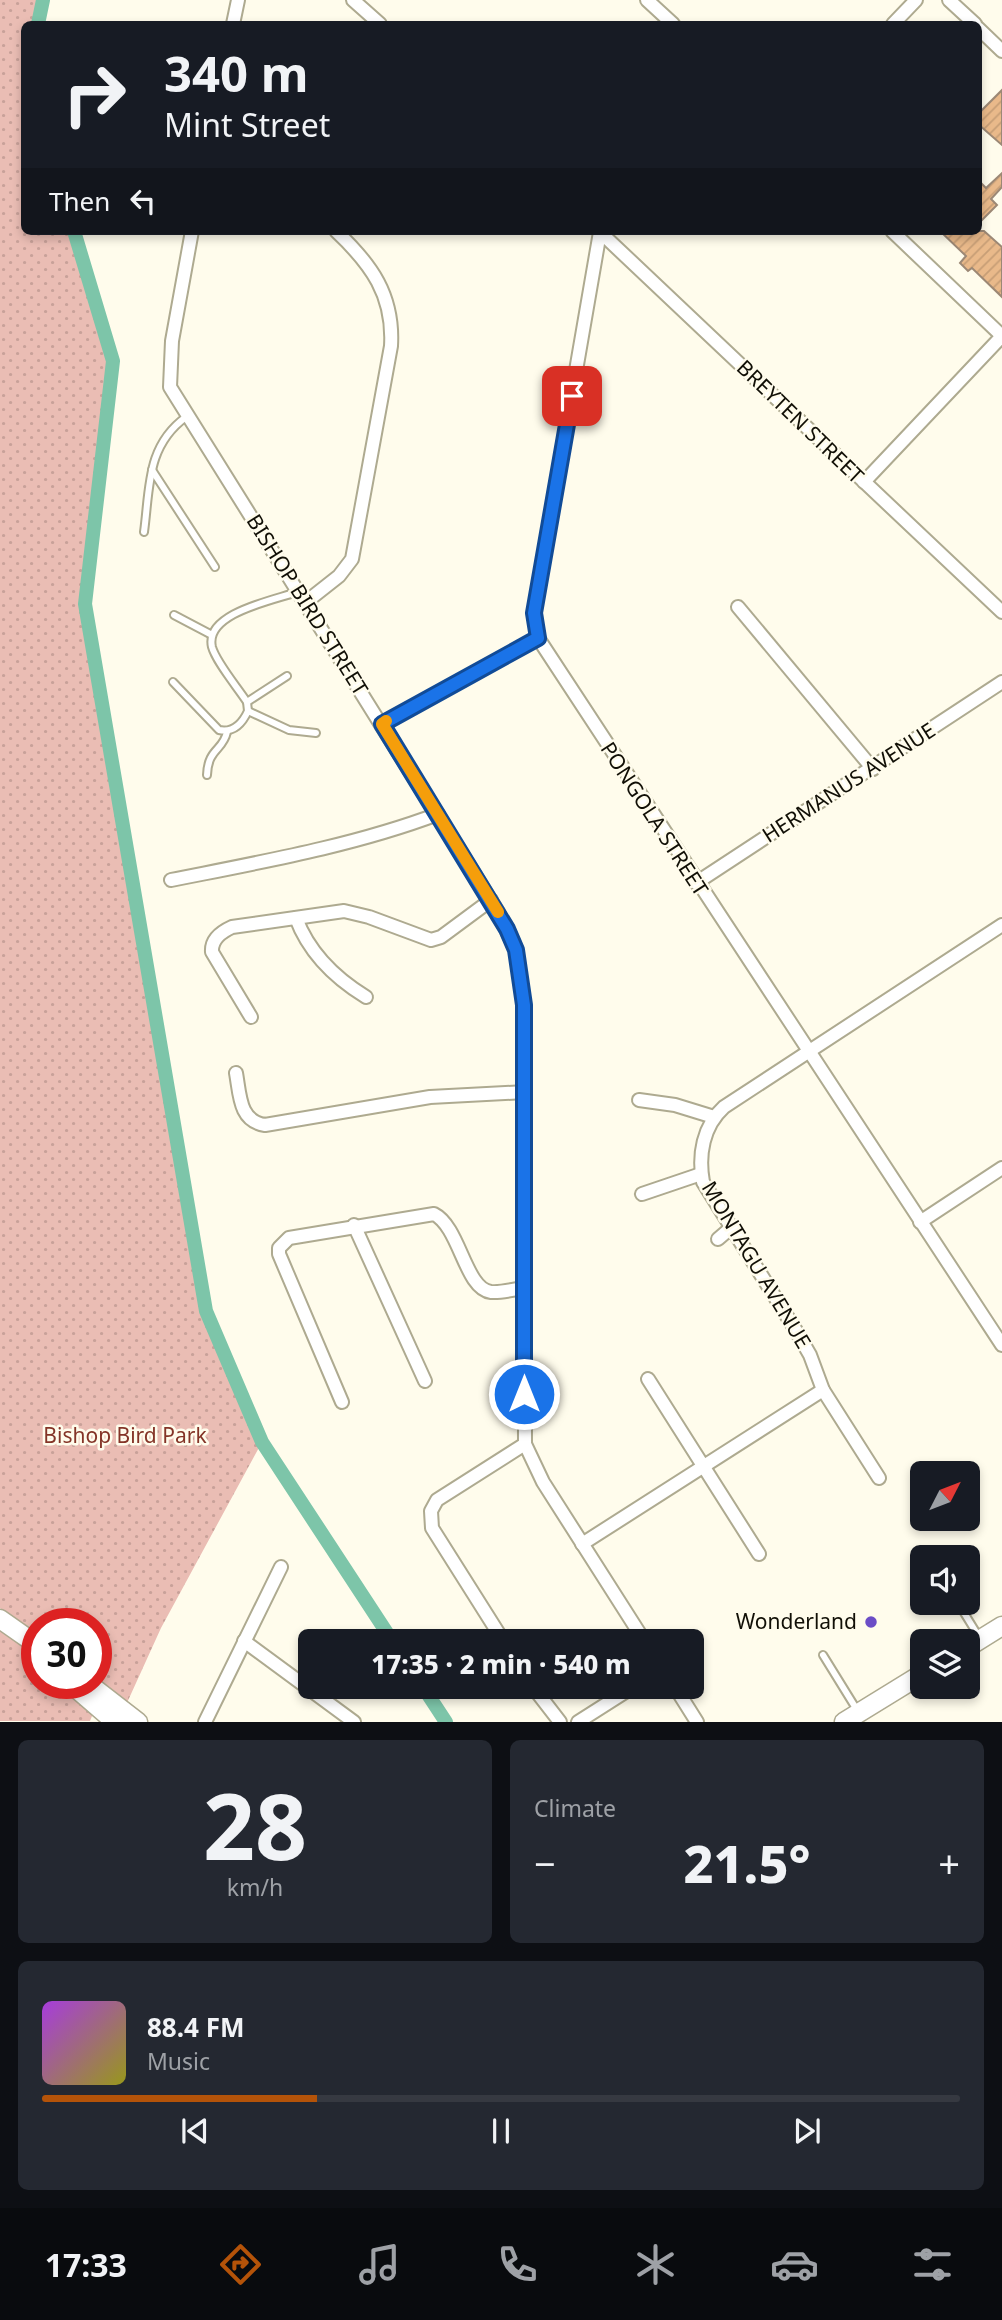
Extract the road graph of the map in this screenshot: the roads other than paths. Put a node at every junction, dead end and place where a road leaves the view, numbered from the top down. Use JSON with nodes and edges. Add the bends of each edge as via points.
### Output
{"nodes":[{"id":1,"x":238,"y":0,"type":"edge"},
{"id":2,"x":353,"y":0,"type":"edge"},
{"id":3,"x":648,"y":0,"type":"edge"},
{"id":4,"x":916,"y":0,"type":"edge"},
{"id":5,"x":949,"y":0,"type":"edge"},
{"id":6,"x":234,"y":21,"type":"edge"},
{"id":7,"x":377,"y":21,"type":"edge"},
{"id":8,"x":670,"y":21,"type":"edge"},
{"id":9,"x":896,"y":21,"type":"edge"},
{"id":10,"x":971,"y":21,"type":"edge"},
{"id":11,"x":982,"y":32,"type":"edge"},
{"id":12,"x":1002,"y":51,"type":"edge"},
{"id":13,"x":191,"y":235,"type":"edge"},
{"id":14,"x":340,"y":235,"type":"edge"},
{"id":15,"x":599,"y":235,"type":"edge"},
{"id":16,"x":604,"y":235,"type":"edge"},
{"id":17,"x":896,"y":235,"type":"edge"},
{"id":18,"x":1002,"y":336,"type":"edge"},
{"id":19,"x":187,"y":417,"type":"junction"},
{"id":20,"x":150,"y":468,"type":"junction"},
{"id":21,"x":864,"y":482,"type":"junction"},
{"id":22,"x":144,"y":532,"type":"dead end"},
{"id":23,"x":215,"y":567,"type":"dead end"},
{"id":24,"x":303,"y":597,"type":"junction"},
{"id":25,"x":738,"y":607,"type":"dead end"},
{"id":26,"x":1002,"y":612,"type":"edge"},
{"id":27,"x":174,"y":615,"type":"dead end"},
{"id":28,"x":212,"y":635,"type":"junction"},
{"id":29,"x":538,"y":638,"type":"junction"},
{"id":30,"x":287,"y":676,"type":"dead end"},
{"id":31,"x":173,"y":682,"type":"dead end"},
{"id":32,"x":1002,"y":682,"type":"edge"},
{"id":33,"x":247,"y":702,"type":"junction"},
{"id":34,"x":248,"y":711,"type":"junction"},
{"id":35,"x":382,"y":724,"type":"junction"},
{"id":36,"x":227,"y":732,"type":"junction"},
{"id":37,"x":316,"y":733,"type":"dead end"},
{"id":38,"x":873,"y":769,"type":"junction"},
{"id":39,"x":207,"y":775,"type":"dead end"},
{"id":40,"x":438,"y":814,"type":"junction"},
{"id":41,"x":171,"y":880,"type":"dead end"},
{"id":42,"x":696,"y":883,"type":"junction"},
{"id":43,"x":491,"y":900,"type":"junction"},
{"id":44,"x":296,"y":918,"type":"junction"},
{"id":45,"x":1002,"y":925,"type":"edge"},
{"id":46,"x":366,"y":997,"type":"dead end"},
{"id":47,"x":251,"y":1017,"type":"dead end"},
{"id":48,"x":810,"y":1053,"type":"junction"},
{"id":49,"x":236,"y":1073,"type":"dead end"},
{"id":50,"x":525,"y":1092,"type":"junction"},
{"id":51,"x":639,"y":1100,"type":"dead end"},
{"id":52,"x":714,"y":1117,"type":"junction"},
{"id":53,"x":1002,"y":1168,"type":"edge"},
{"id":54,"x":701,"y":1174,"type":"junction"},
{"id":55,"x":642,"y":1194,"type":"dead end"},
{"id":56,"x":920,"y":1222,"type":"junction"},
{"id":57,"x":354,"y":1225,"type":"junction"},
{"id":58,"x":732,"y":1227,"type":"junction"},
{"id":59,"x":718,"y":1238,"type":"dead end"},
{"id":60,"x":524,"y":1288,"type":"junction"},
{"id":61,"x":1001,"y":1343,"type":"edge"},
{"id":62,"x":648,"y":1379,"type":"dead end"},
{"id":63,"x":425,"y":1381,"type":"dead end"},
{"id":64,"x":822,"y":1390,"type":"junction"},
{"id":65,"x":342,"y":1402,"type":"dead end"},
{"id":66,"x":525,"y":1444,"type":"junction"},
{"id":67,"x":702,"y":1466,"type":"junction"},
{"id":68,"x":879,"y":1478,"type":"dead end"},
{"id":69,"x":582,"y":1544,"type":"junction"},
{"id":70,"x":759,"y":1554,"type":"dead end"},
{"id":71,"x":281,"y":1567,"type":"dead end"},
{"id":72,"x":6,"y":1624,"type":"edge"},
{"id":73,"x":1002,"y":1626,"type":"edge"},
{"id":74,"x":496,"y":1629,"type":"edge"},
{"id":75,"x":637,"y":1629,"type":"edge"},
{"id":76,"x":21,"y":1634,"type":"edge"},
{"id":77,"x":21,"y":1639,"type":"edge"},
{"id":78,"x":980,"y":1639,"type":"edge"},
{"id":79,"x":244,"y":1640,"type":"junction"},
{"id":80,"x":824,"y":1655,"type":"dead end"},
{"id":81,"x":910,"y":1681,"type":"edge"},
{"id":82,"x":89,"y":1699,"type":"edge"},
{"id":83,"x":109,"y":1699,"type":"edge"},
{"id":84,"x":543,"y":1699,"type":"edge"},
{"id":85,"x":614,"y":1699,"type":"edge"},
{"id":86,"x":683,"y":1699,"type":"edge"},
{"id":87,"x":851,"y":1717,"type":"edge"},
{"id":88,"x":115,"y":1721,"type":"edge"},
{"id":89,"x":138,"y":1721,"type":"edge"},
{"id":90,"x":205,"y":1721,"type":"edge"},
{"id":91,"x":354,"y":1721,"type":"edge"},
{"id":92,"x":560,"y":1721,"type":"edge"},
{"id":93,"x":579,"y":1721,"type":"edge"},
{"id":94,"x":697,"y":1721,"type":"edge"}],
"edges":[{"from":1,"to":6,"type":"street"},
{"from":2,"to":7,"type":"street"},
{"from":3,"to":8,"type":"street"},
{"from":4,"to":9,"type":"street"},
{"from":5,"to":10,"type":"street"},
{"from":11,"to":12,"type":"street"},
{"from":13,"to":19,"type":"street","name":"BISHOP BIRD STREET","via":[[169,368],[170,387]]},
{"from":14,"to":24,"type":"street","via":[[375,273],[390,319],[391,346],[352,559],[339,576]]},
{"from":15,"to":29,"type":"street","name":"PONGOLA STREET","via":[[534,613]]},
{"from":16,"to":21,"type":"street","name":"BREYTEN STREET"},
{"from":17,"to":18,"type":"street"},
{"from":18,"to":21,"type":"street"},
{"from":19,"to":20,"type":"lane","via":[[169,430]]},
{"from":19,"to":24,"type":"street","name":"BISHOP BIRD STREET"},
{"from":20,"to":22,"type":"lane"},
{"from":20,"to":23,"type":"lane"},
{"from":21,"to":26,"type":"street","name":"BREYTEN STREET"},
{"from":24,"to":28,"type":"lane","via":[[234,613]]},
{"from":24,"to":35,"type":"street","name":"BISHOP BIRD STREET"},
{"from":25,"to":38,"type":"street"},
{"from":27,"to":28,"type":"lane"},
{"from":28,"to":33,"type":"lane","via":[[212,648]]},
{"from":29,"to":35,"type":"street"},
{"from":29,"to":42,"type":"street","name":"PONGOLA STREET"},
{"from":30,"to":33,"type":"lane"},
{"from":31,"to":36,"type":"lane","via":[[211,723]]},
{"from":32,"to":38,"type":"street","name":"HERMANUS AVENUE"},
{"from":33,"to":34,"type":"lane"},
{"from":34,"to":36,"type":"lane"},
{"from":34,"to":37,"type":"lane","via":[[289,730]]},
{"from":35,"to":40,"type":"street","name":"BISHOP BIRD STREET"},
{"from":36,"to":39,"type":"lane","via":[[210,756]]},
{"from":38,"to":42,"type":"street","name":"HERMANUS AVENUE"},
{"from":40,"to":41,"type":"street","via":[[276,859]]},
{"from":40,"to":43,"type":"street","name":"BISHOP BIRD STREET"},
{"from":42,"to":48,"type":"street","name":"PONGOLA STREET"},
{"from":43,"to":44,"type":"street","via":[[431,940],[353,912]]},
{"from":43,"to":50,"type":"street","name":"BISHOP BIRD STREET","via":[[507,929],[522,976]]},
{"from":44,"to":46,"type":"street","via":[[302,935],[337,980]]},
{"from":44,"to":47,"type":"street","via":[[232,927],[213,943],[214,960]]},
{"from":45,"to":48,"type":"street"},
{"from":48,"to":52,"type":"street"},
{"from":48,"to":56,"type":"street","name":"PONGOLA STREET"},
{"from":49,"to":50,"type":"street","via":[[243,1112],[265,1125],[430,1097]]},
{"from":50,"to":60,"type":"street","name":"BISHOP BIRD STREET"},
{"from":51,"to":52,"type":"street"},
{"from":52,"to":54,"type":"street","name":"MONTAGU AVENUE","via":[[703,1146]]},
{"from":53,"to":56,"type":"street"},
{"from":54,"to":55,"type":"street"},
{"from":54,"to":58,"type":"street","name":"MONTAGU AVENUE"},
{"from":56,"to":61,"type":"street","name":"PONGOLA STREET"},
{"from":57,"to":60,"type":"street","via":[[434,1214],[448,1225],[479,1285],[492,1292]]},
{"from":57,"to":63,"type":"street"},
{"from":57,"to":65,"type":"street","via":[[289,1238],[279,1248]]},
{"from":58,"to":59,"type":"street"},
{"from":58,"to":64,"type":"street","name":"MONTAGU AVENUE","via":[[810,1355]]},
{"from":60,"to":66,"type":"street","name":"BISHOP BIRD STREET"},
{"from":62,"to":67,"type":"street"},
{"from":64,"to":67,"type":"street"},
{"from":64,"to":68,"type":"street","name":"MONTAGU AVENUE"},
{"from":66,"to":69,"type":"street","name":"BISHOP BIRD STREET"},
{"from":66,"to":74,"type":"street","via":[[437,1500],[430,1519]]},
{"from":67,"to":69,"type":"street"},
{"from":67,"to":70,"type":"street"},
{"from":69,"to":75,"type":"street","name":"BISHOP BIRD STREET"},
{"from":71,"to":79,"type":"street"},
{"from":72,"to":76,"type":"street"},
{"from":72,"to":77,"type":"street"},
{"from":73,"to":78,"type":"street"},
{"from":79,"to":90,"type":"street"},
{"from":79,"to":91,"type":"street"},
{"from":80,"to":87,"type":"lane"},
{"from":81,"to":87,"type":"street"},
{"from":82,"to":88,"type":"street"},
{"from":83,"to":89,"type":"street"},
{"from":84,"to":92,"type":"street"},
{"from":85,"to":93,"type":"street"},
{"from":86,"to":94,"type":"street"}]}
